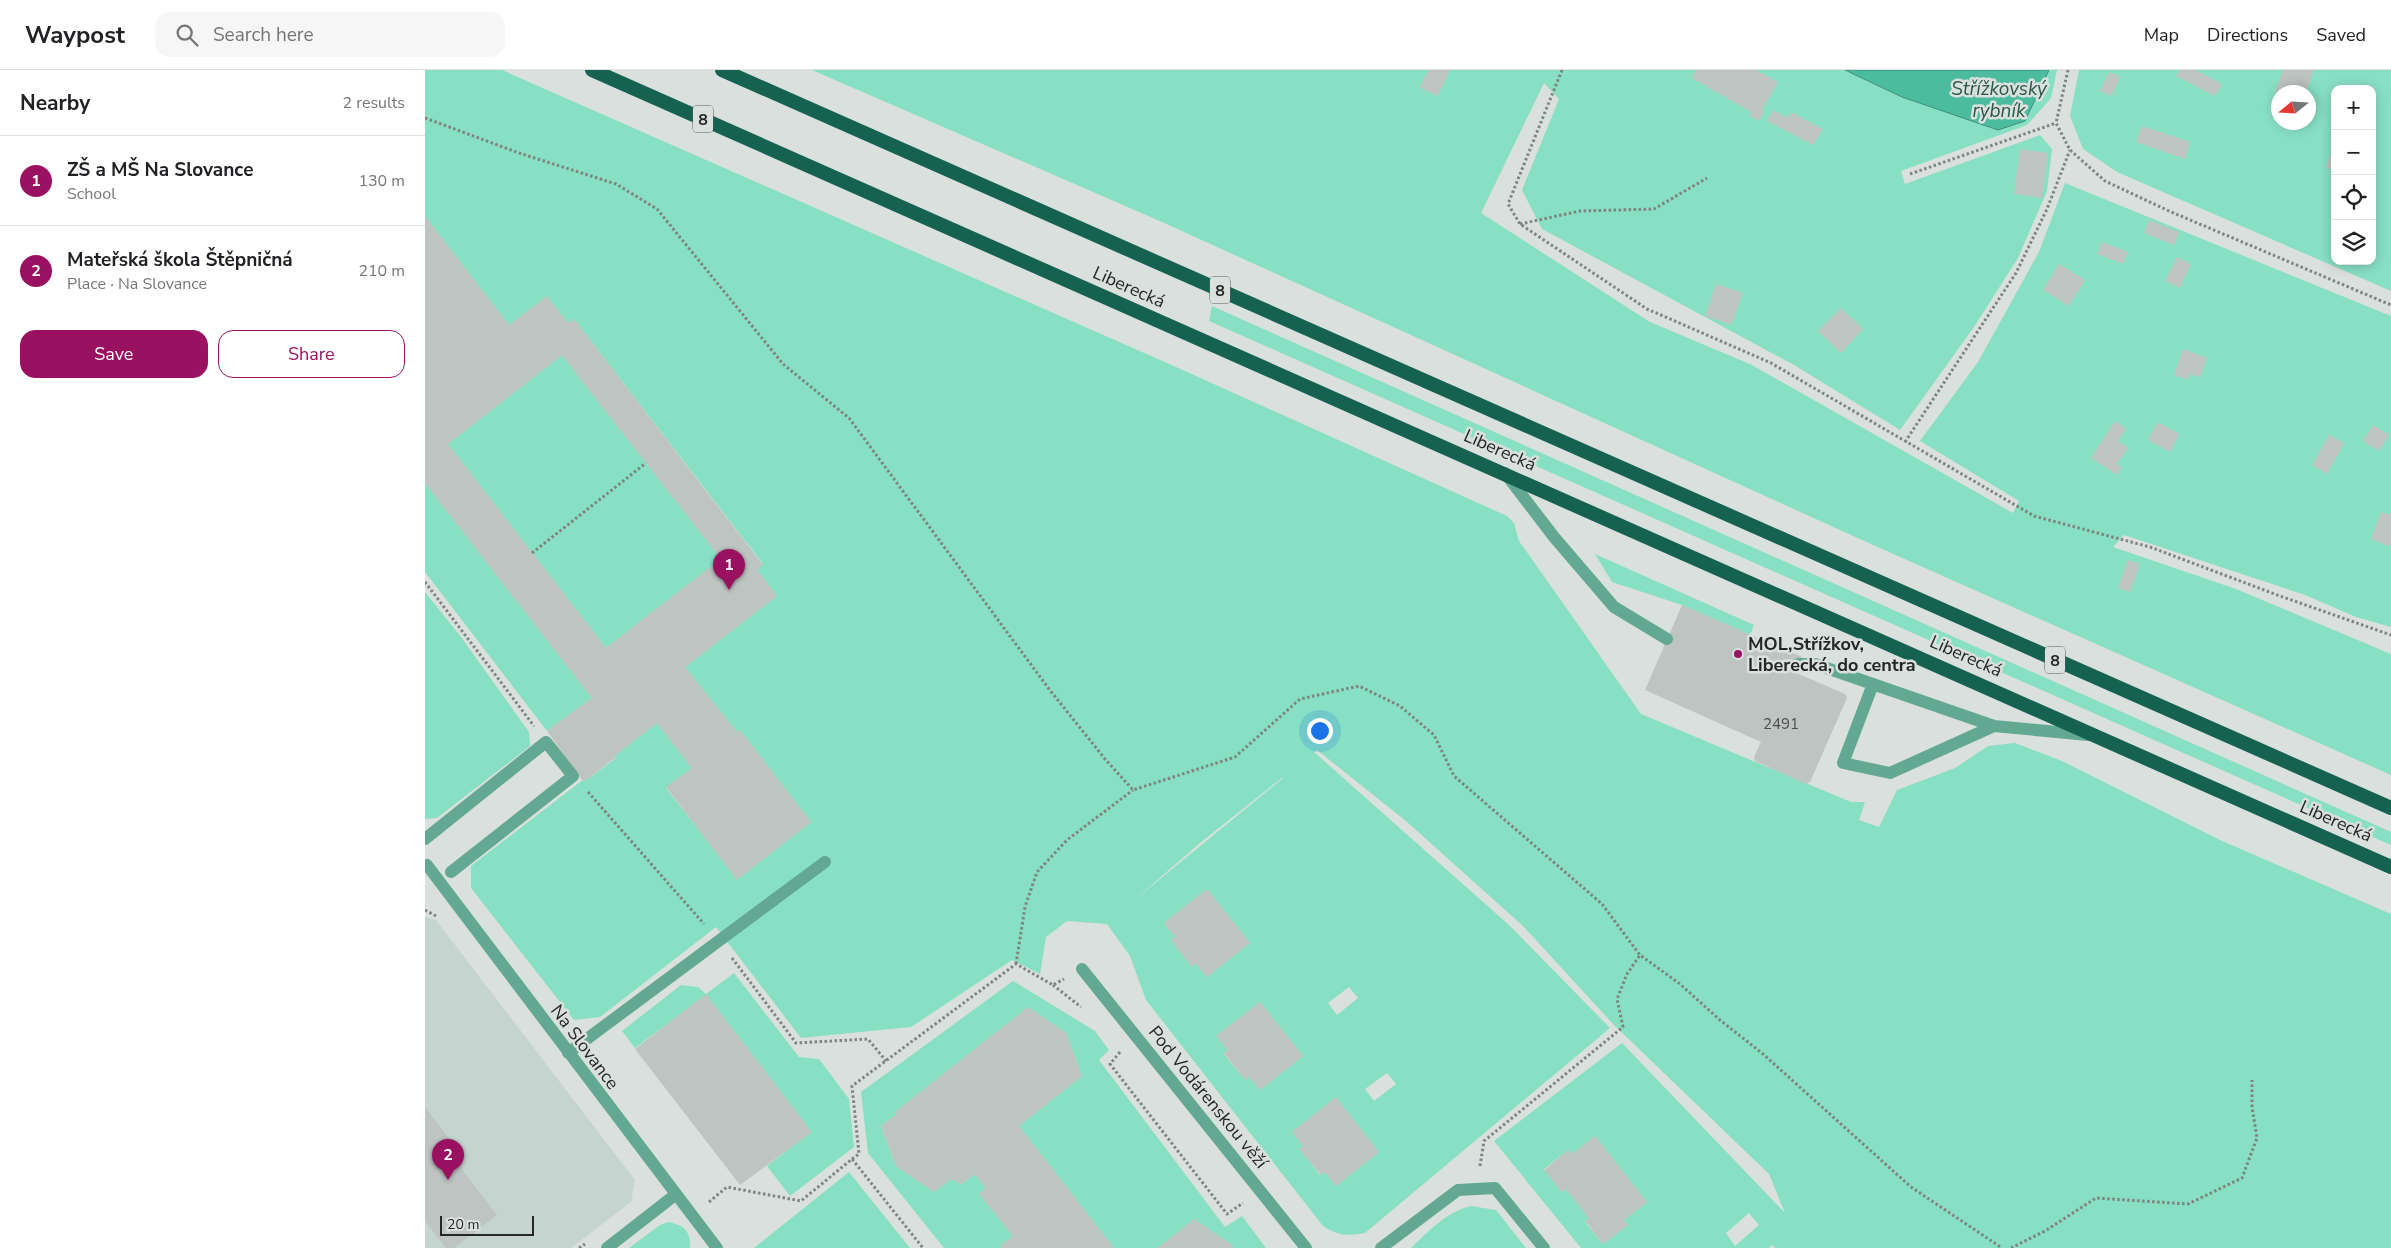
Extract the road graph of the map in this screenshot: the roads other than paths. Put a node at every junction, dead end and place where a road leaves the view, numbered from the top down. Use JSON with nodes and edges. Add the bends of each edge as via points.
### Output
{"nodes":[{"id":1,"x":592,"y":70,"type":"edge"},
{"id":2,"x":722,"y":70,"type":"edge"},
{"id":3,"x":1505,"y":473,"type":"junction"},
{"id":4,"x":1667,"y":639,"type":"dead end"},
{"id":5,"x":1799,"y":664,"type":"dead end"},
{"id":6,"x":1873,"y":684,"type":"junction"},
{"id":7,"x":1994,"y":726,"type":"junction"},
{"id":8,"x":2099,"y":736,"type":"junction"},
{"id":9,"x":2391,"y":808,"type":"edge"},
{"id":10,"x":425,"y":839,"type":"edge"},
{"id":11,"x":825,"y":862,"type":"dead end"},
{"id":12,"x":426,"y":866,"type":"edge"},
{"id":13,"x":2391,"y":867,"type":"edge"},
{"id":14,"x":451,"y":872,"type":"dead end"},
{"id":15,"x":1082,"y":969,"type":"road end"},
{"id":16,"x":567,"y":1053,"type":"junction"},
{"id":17,"x":675,"y":1195,"type":"junction"},
{"id":18,"x":607,"y":1248,"type":"edge"},
{"id":19,"x":717,"y":1248,"type":"edge"},
{"id":20,"x":1306,"y":1248,"type":"edge"},
{"id":21,"x":1381,"y":1248,"type":"edge"},
{"id":22,"x":1544,"y":1248,"type":"edge"}],
"edges":[{"from":1,"to":3,"type":"highway","name":"Liberecká","number":"8"},
{"from":2,"to":9,"type":"highway","name":"Liberecká","number":"8"},
{"from":3,"to":4,"type":"street","via":[[1613,607]]},
{"from":3,"to":8,"type":"highway","name":"Liberecká","number":"8"},
{"from":5,"to":6,"type":"street","via":[[1815,664]]},
{"from":6,"to":7,"type":"street"},
{"from":6,"to":7,"type":"street","via":[[1843,763],[1890,773]]},
{"from":7,"to":8,"type":"street"},
{"from":8,"to":13,"type":"highway","name":"Liberecká","number":"8"},
{"from":10,"to":14,"type":"street","via":[[546,742],[573,776]]},
{"from":11,"to":16,"type":"street"},
{"from":12,"to":16,"type":"street","name":"Na Slovance"},
{"from":15,"to":20,"type":"street","name":"Pod Vodárenskou věží"},
{"from":16,"to":17,"type":"street","name":"Na Slovance"},
{"from":17,"to":18,"type":"street"},
{"from":17,"to":19,"type":"street","name":"Na Slovance"},
{"from":21,"to":22,"type":"street","via":[[1458,1190],[1495,1188]]}]}
